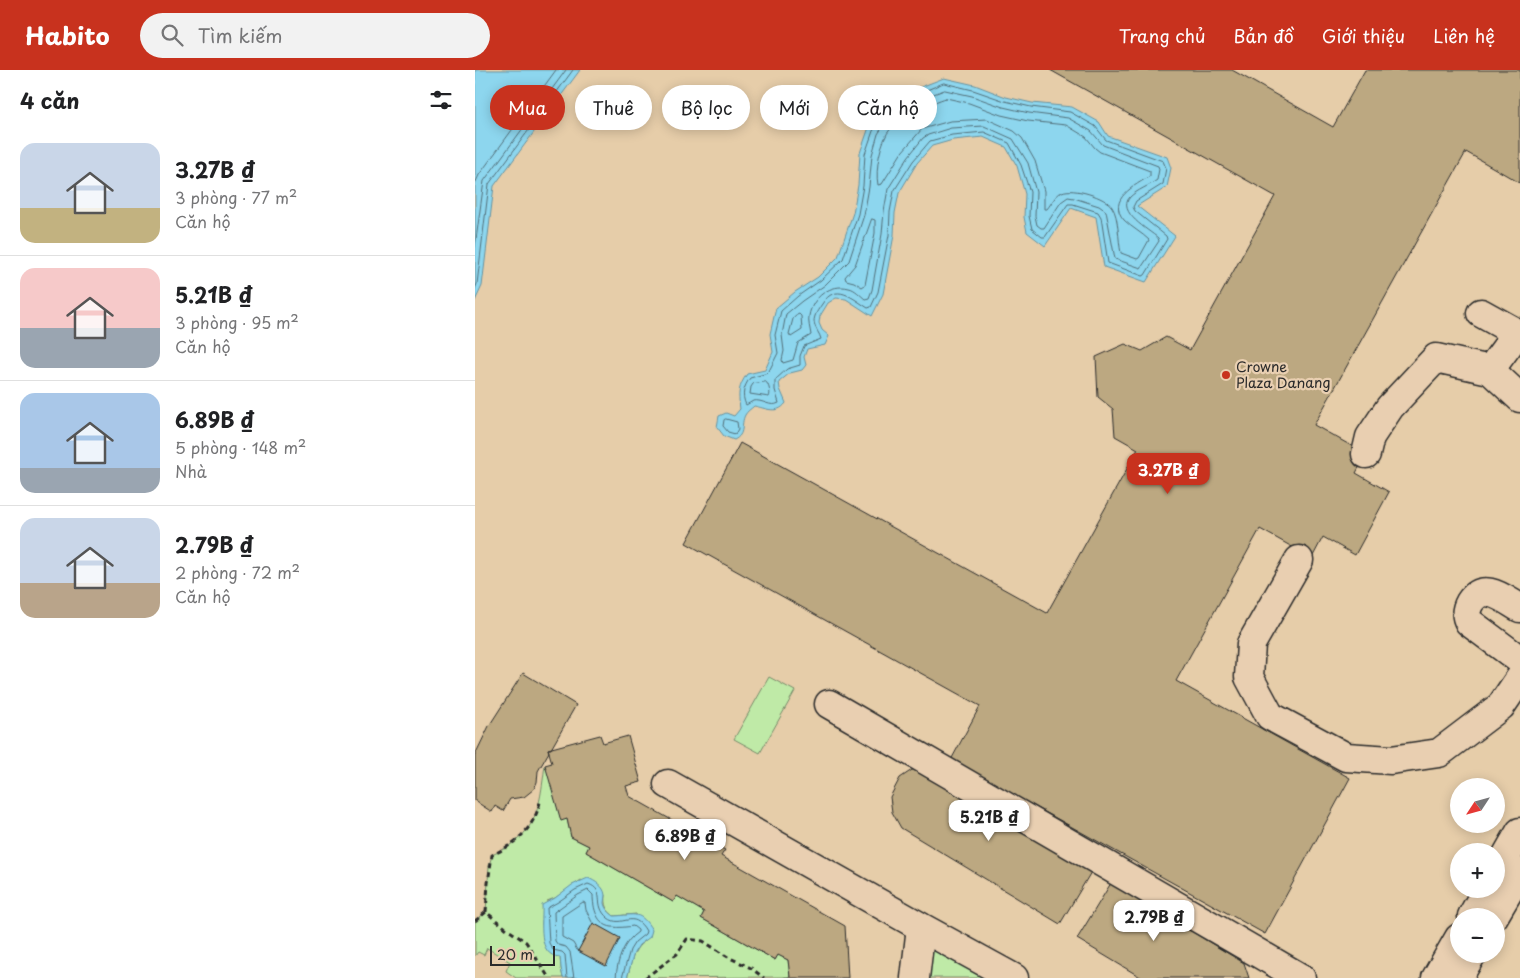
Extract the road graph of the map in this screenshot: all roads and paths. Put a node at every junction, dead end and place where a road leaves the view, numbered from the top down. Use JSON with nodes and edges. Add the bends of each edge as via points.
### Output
{"nodes":[{"id":1,"x":1481,"y":313,"type":"dead end"},
{"id":2,"x":1519,"y":334,"type":"edge"},
{"id":3,"x":1490,"y":370,"type":"junction"},
{"id":4,"x":1520,"y":398,"type":"edge"},
{"id":5,"x":1366,"y":454,"type":"dead end"},
{"id":6,"x":1299,"y":560,"type":"dead end"},
{"id":7,"x":1520,"y":608,"type":"edge"},
{"id":8,"x":1520,"y":660,"type":"edge"},
{"id":9,"x":1520,"y":678,"type":"edge"},
{"id":10,"x":829,"y":704,"type":"dead end"},
{"id":11,"x":668,"y":784,"type":"dead end"},
{"id":12,"x":540,"y":802,"type":"dead end"},
{"id":13,"x":1520,"y":832,"type":"edge"},
{"id":14,"x":1505,"y":858,"type":"edge"},
{"id":15,"x":1520,"y":872,"type":"edge"},
{"id":16,"x":1499,"y":908,"type":"edge"},
{"id":17,"x":486,"y":912,"type":"junction"},
{"id":18,"x":475,"y":921,"type":"edge"},
{"id":19,"x":921,"y":927,"type":"junction"},
{"id":20,"x":1450,"y":954,"type":"edge"},
{"id":21,"x":1467,"y":963,"type":"edge"},
{"id":22,"x":549,"y":978,"type":"edge"},
{"id":23,"x":645,"y":978,"type":"edge"},
{"id":24,"x":764,"y":978,"type":"edge"},
{"id":25,"x":915,"y":978,"type":"edge"},
{"id":26,"x":1014,"y":978,"type":"edge"},
{"id":27,"x":1301,"y":978,"type":"edge"},
{"id":28,"x":1436,"y":978,"type":"edge"},
{"id":29,"x":1458,"y":978,"type":"edge"}],
"edges":[{"from":1,"to":2,"type":"main road"},
{"from":2,"to":3,"type":"main road"},
{"from":3,"to":4,"type":"main road"},
{"from":3,"to":5,"type":"main road","via":[[1436,358],[1390,407],[1370,437]]},
{"from":6,"to":9,"type":"main road","via":[[1251,644],[1249,676],[1271,716],[1346,757],[1391,760],[1439,753],[1501,706]]},
{"from":7,"to":8,"type":"main road","via":[[1491,592],[1483,592],[1469,603],[1466,611],[1469,622]]},
{"from":10,"to":27,"type":"main road"},
{"from":11,"to":19,"type":"main road"},
{"from":12,"to":17,"type":"path","via":[[532,825],[516,841],[492,855]]},
{"from":13,"to":14,"type":"main road"},
{"from":15,"to":16,"type":"main road"},
{"from":17,"to":18,"type":"path"},
{"from":17,"to":22,"type":"path","via":[[526,942]]},
{"from":19,"to":25,"type":"main road"},
{"from":19,"to":26,"type":"main road"},
{"from":20,"to":28,"type":"main road"},
{"from":21,"to":29,"type":"main road"},
{"from":23,"to":24,"type":"path","via":[[677,954],[687,939],[703,941]]}]}
